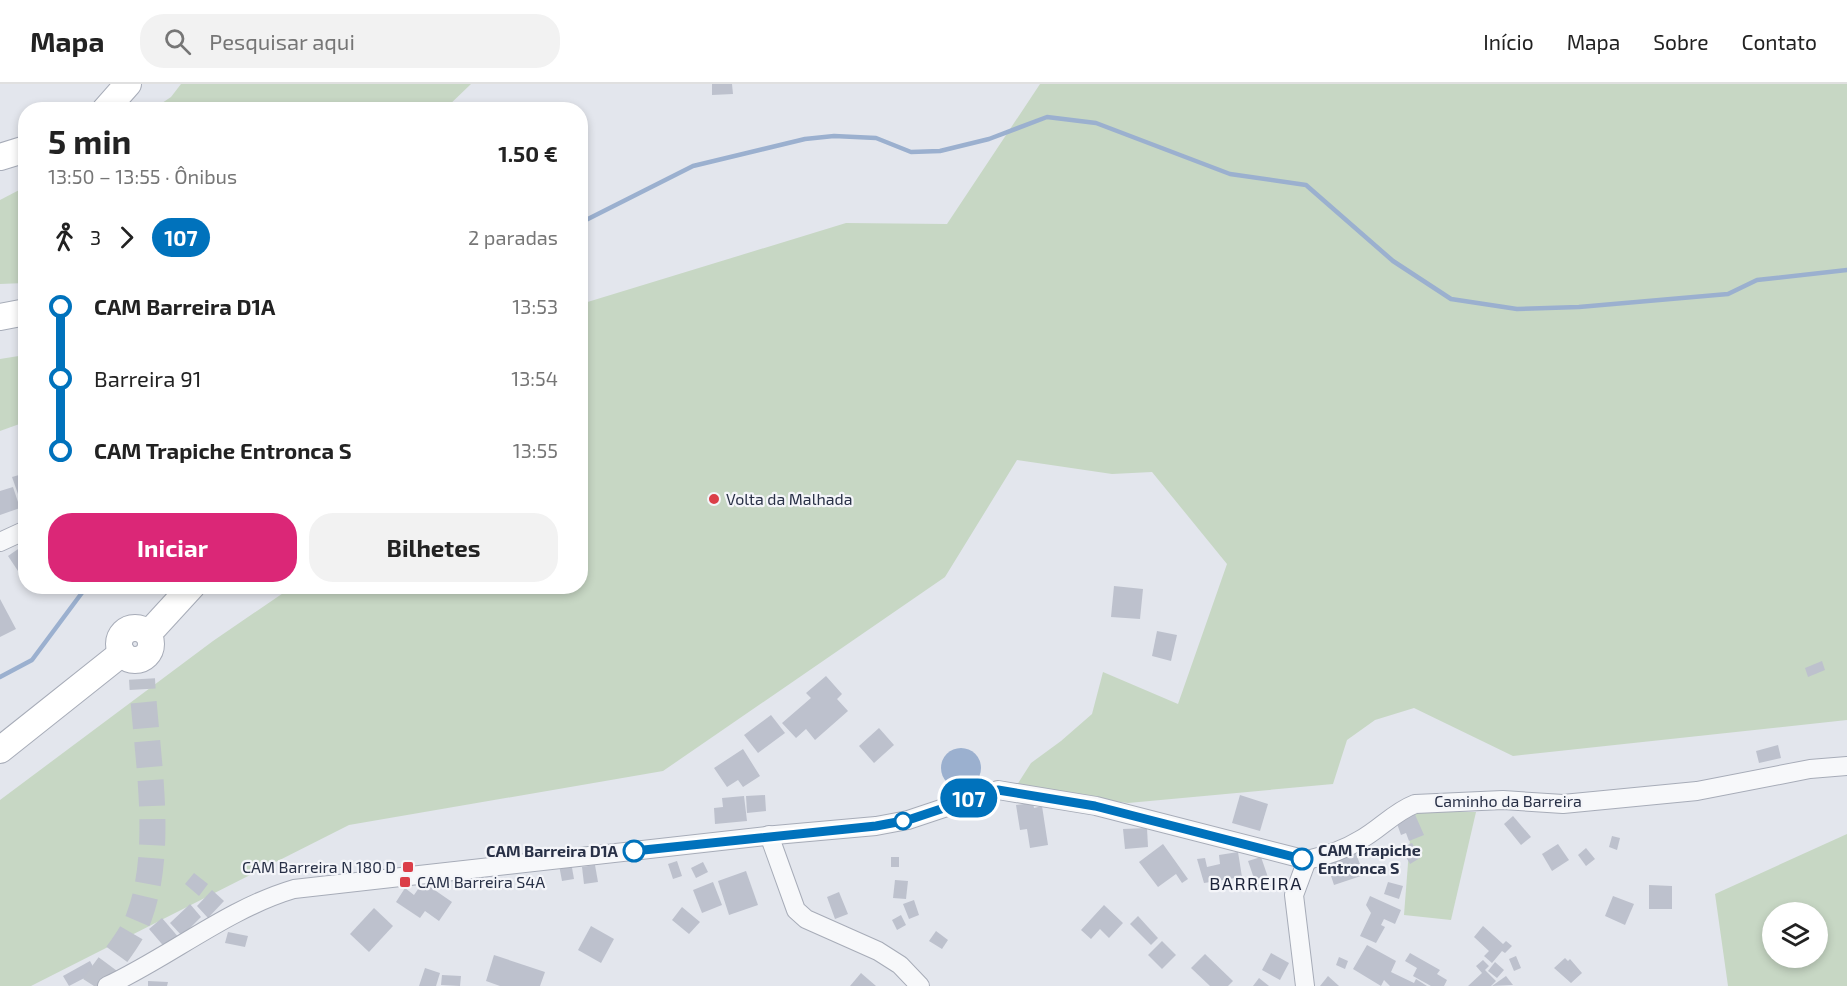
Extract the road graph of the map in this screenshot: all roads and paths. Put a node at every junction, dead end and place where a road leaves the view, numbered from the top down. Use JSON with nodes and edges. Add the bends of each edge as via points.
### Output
{"nodes":[{"id":1,"x":128,"y":84,"type":"edge"},
{"id":2,"x":112,"y":102,"type":"edge"},
{"id":3,"x":18,"y":151,"type":"edge"},
{"id":4,"x":0,"y":157,"type":"edge"},
{"id":5,"x":18,"y":314,"type":"edge"},
{"id":6,"x":0,"y":317,"type":"edge"},
{"id":7,"x":18,"y":534,"type":"edge"},
{"id":8,"x":0,"y":542,"type":"edge"},
{"id":9,"x":185,"y":594,"type":"edge"},
{"id":10,"x":0,"y":750,"type":"edge"},
{"id":11,"x":1847,"y":765,"type":"edge"},
{"id":12,"x":770,"y":835,"type":"junction"},
{"id":13,"x":1307,"y":860,"type":"junction"},
{"id":14,"x":107,"y":986,"type":"edge"},
{"id":15,"x":920,"y":986,"type":"edge"},
{"id":16,"x":1305,"y":986,"type":"edge"}],
"edges":[{"from":1,"to":2,"type":"main road"},
{"from":3,"to":4,"type":"main road"},
{"from":5,"to":6,"type":"main road"},
{"from":7,"to":8,"type":"street"},
{"from":9,"to":10,"type":"main road","via":[[148,634],[135,627],[125,631],[119,644],[135,664]]},
{"from":11,"to":13,"type":"street","name":"Caminho da Barreira","via":[[1697,791],[1563,804],[1503,800],[1415,804],[1360,840]]},
{"from":12,"to":13,"type":"street","via":[[908,820],[998,790],[1095,806]]},
{"from":12,"to":14,"type":"street","via":[[294,889],[261,899],[142,970]]},
{"from":12,"to":15,"type":"street","via":[[796,910],[806,919],[878,951],[900,965]]},
{"from":13,"to":16,"type":"street","via":[[1294,896]]}]}
